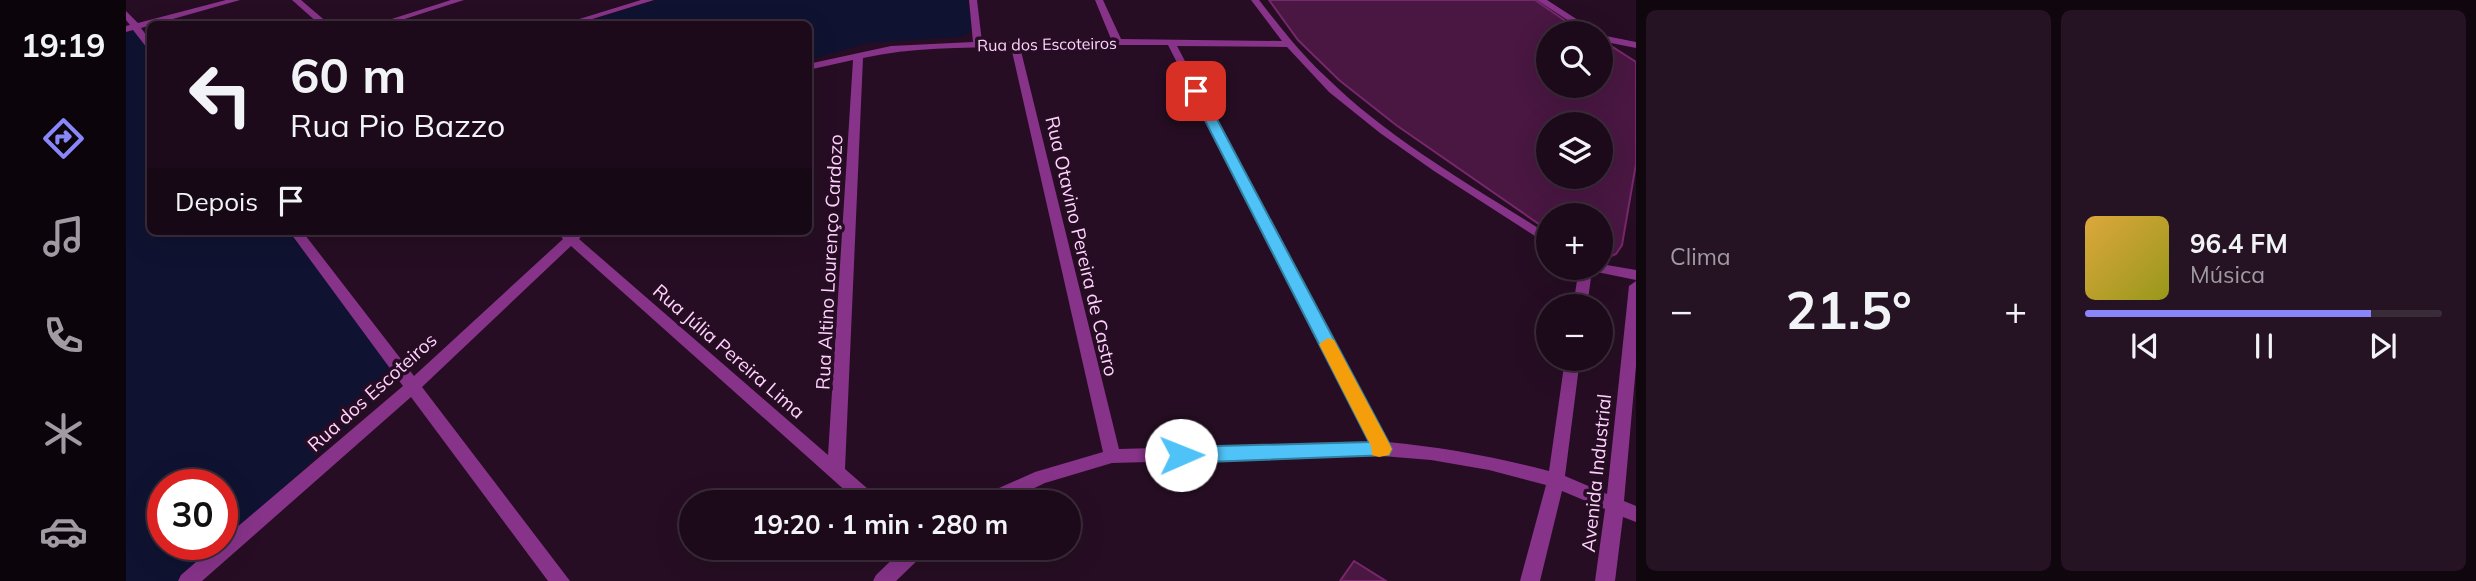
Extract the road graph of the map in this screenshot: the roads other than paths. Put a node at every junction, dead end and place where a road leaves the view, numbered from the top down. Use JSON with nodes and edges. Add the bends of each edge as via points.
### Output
{"nodes":[{"id":1,"x":236,"y":0,"type":"edge"},
{"id":2,"x":296,"y":0,"type":"edge"},
{"id":3,"x":460,"y":0,"type":"edge"},
{"id":4,"x":973,"y":0,"type":"edge"},
{"id":5,"x":1099,"y":0,"type":"edge"},
{"id":6,"x":1255,"y":0,"type":"edge"},
{"id":7,"x":1541,"y":0,"type":"edge"},
{"id":8,"x":644,"y":1,"type":"edge"},
{"id":9,"x":126,"y":14,"type":"edge"},
{"id":10,"x":156,"y":21,"type":"edge"},
{"id":11,"x":320,"y":21,"type":"edge"},
{"id":12,"x":391,"y":21,"type":"edge"},
{"id":13,"x":578,"y":21,"type":"edge"},
{"id":14,"x":1574,"y":21,"type":"edge"},
{"id":15,"x":147,"y":24,"type":"edge"},
{"id":16,"x":130,"y":28,"type":"edge"},
{"id":17,"x":1613,"y":40,"type":"edge"},
{"id":18,"x":147,"y":43,"type":"edge"},
{"id":19,"x":1117,"y":43,"type":"junction"},
{"id":20,"x":1171,"y":43,"type":"junction"},
{"id":21,"x":1288,"y":44,"type":"junction"},
{"id":22,"x":978,"y":45,"type":"junction"},
{"id":23,"x":1015,"y":45,"type":"junction"},
{"id":24,"x":1636,"y":45,"type":"edge"},
{"id":25,"x":858,"y":56,"type":"junction"},
{"id":26,"x":812,"y":66,"type":"edge"},
{"id":27,"x":1536,"y":232,"type":"edge"},
{"id":28,"x":298,"y":235,"type":"edge"},
{"id":29,"x":570,"y":235,"type":"edge"},
{"id":30,"x":572,"y":235,"type":"edge"},
{"id":31,"x":1613,"y":271,"type":"edge"},
{"id":32,"x":1636,"y":275,"type":"edge"},
{"id":33,"x":1636,"y":286,"type":"edge"},
{"id":34,"x":1571,"y":371,"type":"edge"},
{"id":35,"x":412,"y":387,"type":"junction"},
{"id":36,"x":1382,"y":449,"type":"junction"},
{"id":37,"x":1112,"y":456,"type":"junction"},
{"id":38,"x":836,"y":470,"type":"junction"},
{"id":39,"x":1556,"y":480,"type":"junction"},
{"id":40,"x":857,"y":490,"type":"edge"},
{"id":41,"x":1013,"y":490,"type":"edge"},
{"id":42,"x":1615,"y":505,"type":"junction"},
{"id":43,"x":1636,"y":514,"type":"edge"},
{"id":44,"x":905,"y":560,"type":"edge"},
{"id":45,"x":188,"y":581,"type":"edge"},
{"id":46,"x":560,"y":581,"type":"edge"},
{"id":47,"x":883,"y":581,"type":"edge"},
{"id":48,"x":1530,"y":581,"type":"edge"},
{"id":49,"x":1605,"y":581,"type":"edge"}],
"edges":[{"from":1,"to":10,"type":"street"},
{"from":2,"to":11,"type":"street"},
{"from":3,"to":12,"type":"street"},
{"from":4,"to":22,"type":"street"},
{"from":5,"to":19,"type":"street"},
{"from":6,"to":21,"type":"street"},
{"from":7,"to":14,"type":"street"},
{"from":8,"to":13,"type":"street"},
{"from":9,"to":16,"type":"street"},
{"from":15,"to":16,"type":"street"},
{"from":16,"to":18,"type":"street"},
{"from":17,"to":24,"type":"street"},
{"from":19,"to":20,"type":"street","name":"Rua dos Escoteiros"},
{"from":19,"to":23,"type":"street","name":"Rua dos Escoteiros"},
{"from":20,"to":21,"type":"street","name":"Rua dos Escoteiros"},
{"from":20,"to":36,"type":"street"},
{"from":21,"to":27,"type":"street","via":[[1332,90],[1371,121]]},
{"from":22,"to":23,"type":"street","name":"Rua dos Escoteiros"},
{"from":22,"to":25,"type":"street","name":"Rua dos Escoteiros","via":[[925,46]]},
{"from":23,"to":37,"type":"street","name":"Rua Otavino Pereira de Castro"},
{"from":25,"to":26,"type":"street","name":"Rua dos Escoteiros"},
{"from":25,"to":38,"type":"street","name":"Rua Altino Lourenço Cardozo"},
{"from":28,"to":35,"type":"street"},
{"from":29,"to":35,"type":"street","name":"Rua dos Escoteiros"},
{"from":30,"to":38,"type":"street","name":"Rua Júlia Pereira Lima"},
{"from":31,"to":32,"type":"street"},
{"from":33,"to":42,"type":"street","name":"Avenida Industrial"},
{"from":34,"to":39,"type":"street","name":"Avenida Industrial"},
{"from":35,"to":45,"type":"street","name":"Rua dos Escoteiros"},
{"from":35,"to":46,"type":"street"},
{"from":36,"to":37,"type":"street"},
{"from":36,"to":39,"type":"street","via":[[1489,463]]},
{"from":37,"to":41,"type":"street"},
{"from":38,"to":40,"type":"street","name":"Rua Júlia Pereira Lima"},
{"from":39,"to":42,"type":"street"},
{"from":39,"to":48,"type":"street","name":"Avenida Industrial"},
{"from":42,"to":43,"type":"street"},
{"from":42,"to":49,"type":"street","name":"Avenida Industrial"},
{"from":44,"to":47,"type":"street"}]}
